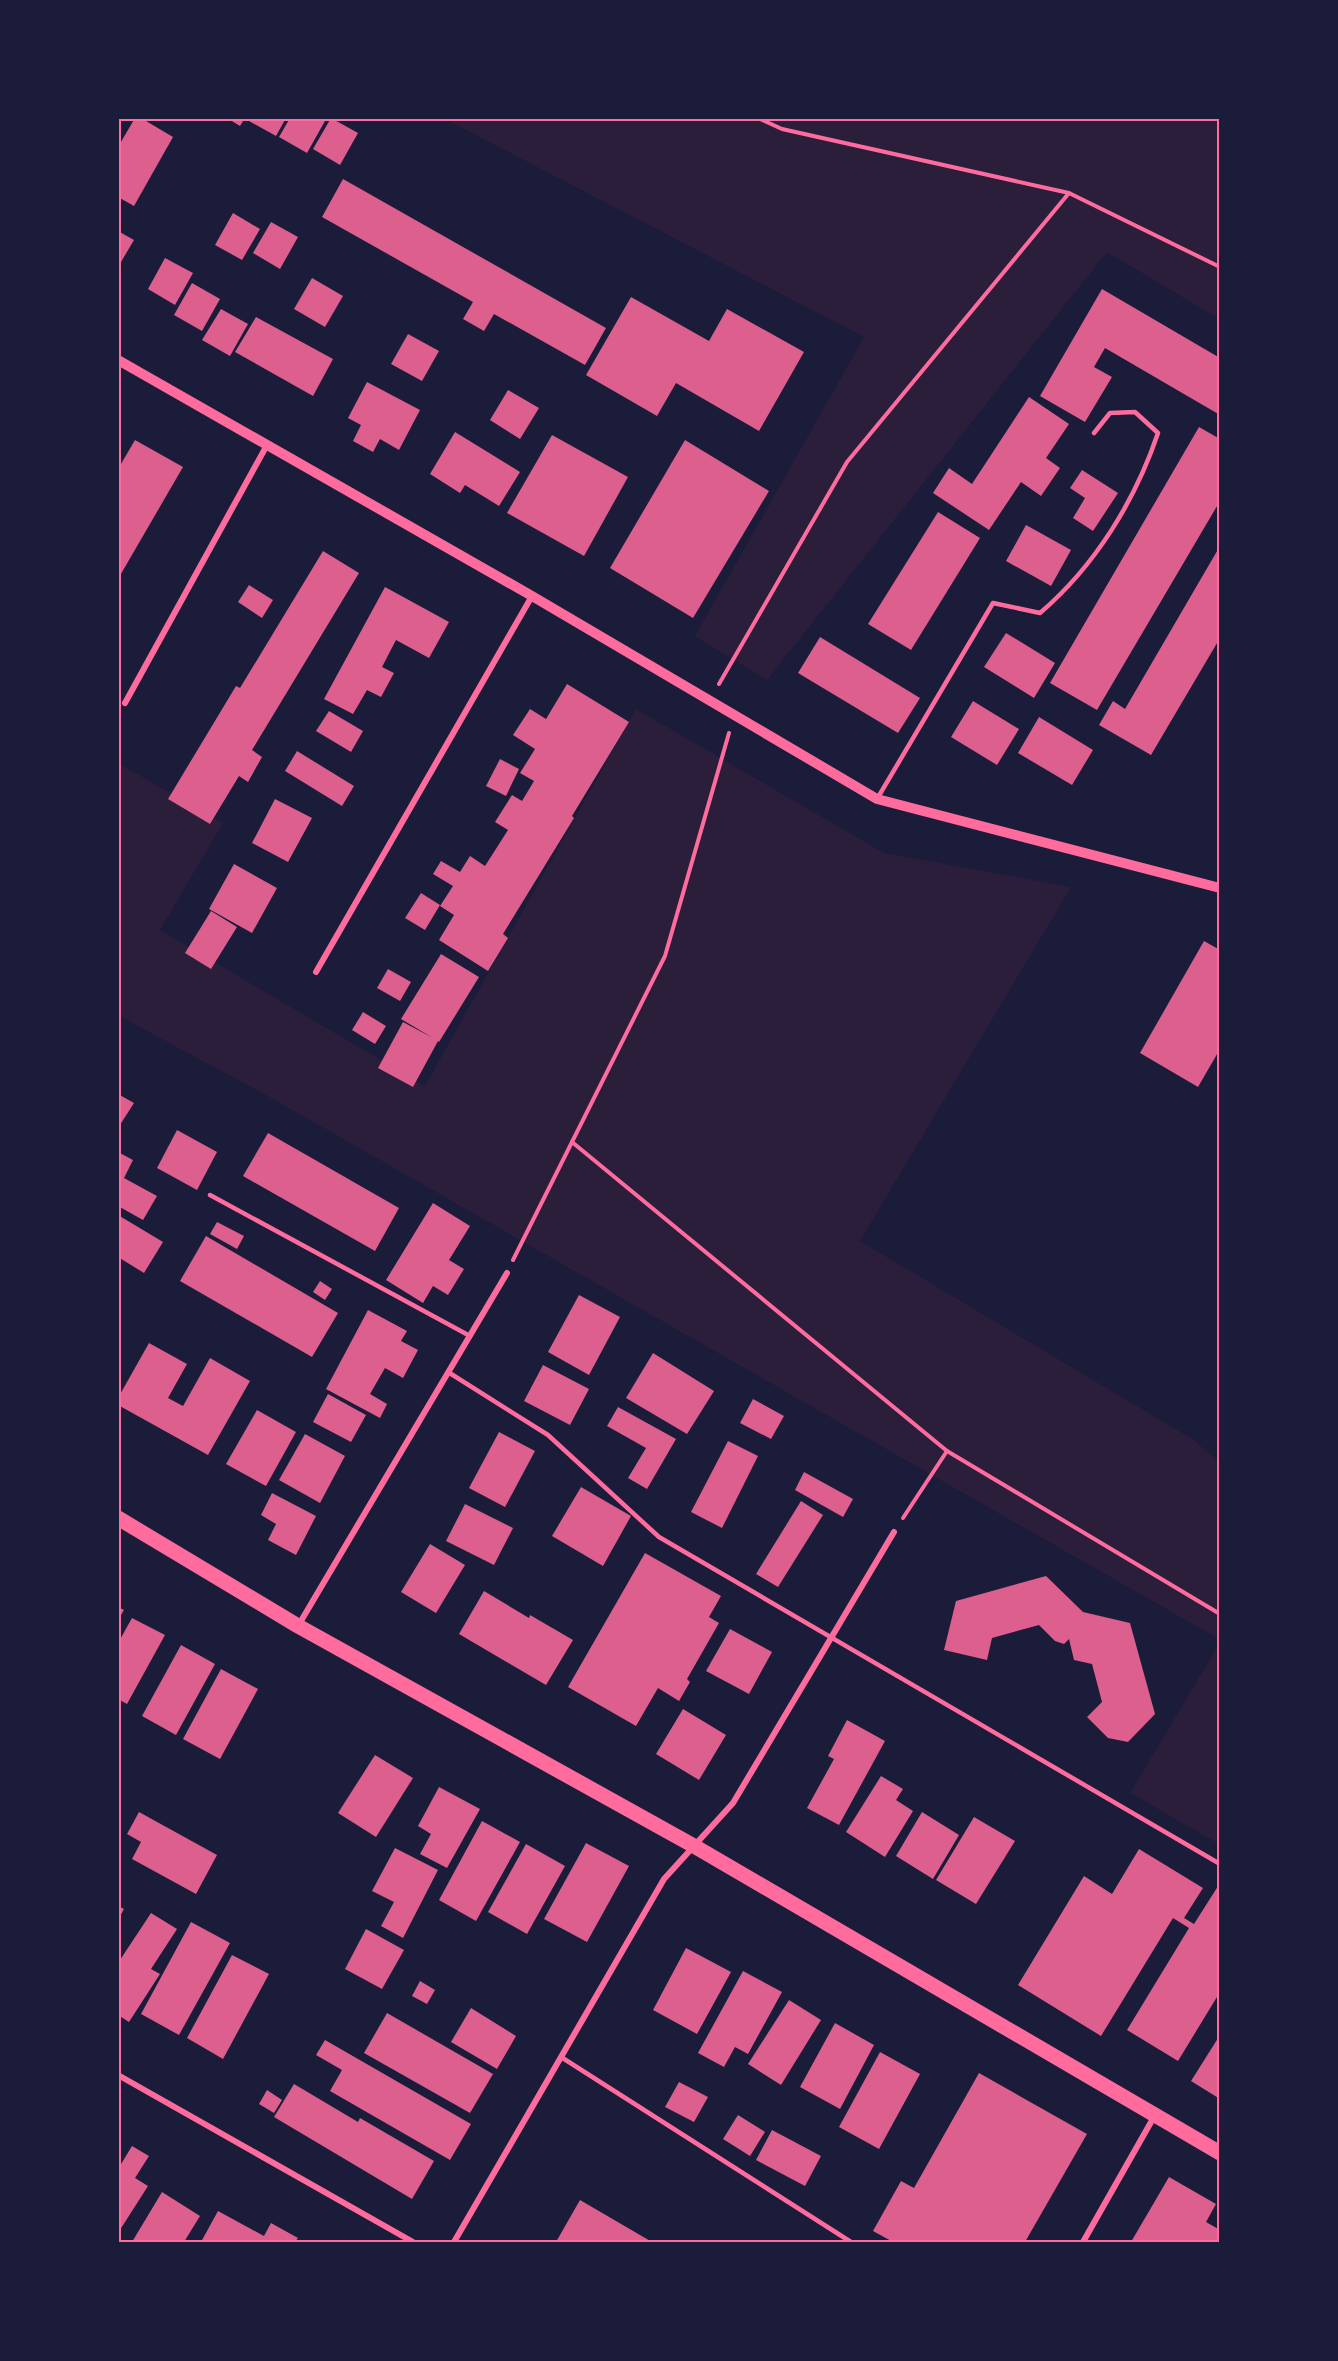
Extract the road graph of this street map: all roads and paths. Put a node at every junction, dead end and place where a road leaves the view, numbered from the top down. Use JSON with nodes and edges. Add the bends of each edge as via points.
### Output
{"nodes":[{"id":1,"x":758,"y":118,"type":"edge"},
{"id":2,"x":1069,"y":193,"type":"junction"},
{"id":3,"x":1220,"y":267,"type":"edge"},
{"id":4,"x":118,"y":360,"type":"edge"},
{"id":5,"x":1094,"y":433,"type":"dead end"},
{"id":6,"x":267,"y":445,"type":"junction"},
{"id":7,"x":532,"y":596,"type":"junction"},
{"id":8,"x":710,"y":701,"type":"junction"},
{"id":9,"x":125,"y":703,"type":"dead end"},
{"id":10,"x":734,"y":715,"type":"junction"},
{"id":11,"x":877,"y":799,"type":"junction"},
{"id":12,"x":1220,"y":888,"type":"edge"},
{"id":13,"x":316,"y":972,"type":"dead end"},
{"id":14,"x":572,"y":1142,"type":"junction"},
{"id":15,"x":210,"y":1195,"type":"dead end"},
{"id":16,"x":507,"y":1273,"type":"joint"},
{"id":17,"x":470,"y":1336,"type":"junction"},
{"id":18,"x":448,"y":1372,"type":"junction"},
{"id":19,"x":947,"y":1451,"type":"junction"},
{"id":20,"x":118,"y":1518,"type":"edge"},
{"id":21,"x":894,"y":1532,"type":"joint"},
{"id":22,"x":1220,"y":1614,"type":"edge"},
{"id":23,"x":298,"y":1626,"type":"junction"},
{"id":24,"x":832,"y":1637,"type":"junction"},
{"id":25,"x":694,"y":1846,"type":"junction"},
{"id":26,"x":1220,"y":1864,"type":"edge"},
{"id":27,"x":561,"y":2057,"type":"junction"},
{"id":28,"x":118,"y":2075,"type":"edge"},
{"id":29,"x":1155,"y":2115,"type":"junction"},
{"id":30,"x":1220,"y":2153,"type":"edge"},
{"id":31,"x":413,"y":2242,"type":"edge"},
{"id":32,"x":454,"y":2242,"type":"edge"},
{"id":33,"x":851,"y":2242,"type":"edge"},
{"id":34,"x":1083,"y":2242,"type":"edge"}],
"edges":[{"from":1,"to":2,"type":"path","via":[[782,129]]},
{"from":2,"to":3,"type":"path"},
{"from":2,"to":8,"type":"path","via":[[847,462]]},
{"from":4,"to":6,"type":"street"},
{"from":5,"to":11,"type":"lane","via":[[1110,413],[1135,412],[1158,433],[1135,491],[1086,566],[1040,613],[993,603]]},
{"from":6,"to":7,"type":"street"},
{"from":6,"to":9,"type":"street"},
{"from":7,"to":8,"type":"street"},
{"from":7,"to":13,"type":"street"},
{"from":8,"to":10,"type":"street"},
{"from":10,"to":11,"type":"street"},
{"from":10,"to":14,"type":"path","via":[[665,956]]},
{"from":11,"to":12,"type":"street"},
{"from":14,"to":16,"type":"path"},
{"from":14,"to":19,"type":"path"},
{"from":15,"to":17,"type":"lane"},
{"from":16,"to":17,"type":"street"},
{"from":17,"to":18,"type":"street"},
{"from":18,"to":23,"type":"street"},
{"from":18,"to":24,"type":"lane","via":[[548,1435],[659,1537]]},
{"from":19,"to":21,"type":"path"},
{"from":19,"to":22,"type":"path"},
{"from":20,"to":23,"type":"main road"},
{"from":21,"to":24,"type":"street"},
{"from":23,"to":25,"type":"main road"},
{"from":24,"to":25,"type":"street","via":[[734,1803]]},
{"from":24,"to":26,"type":"lane"},
{"from":25,"to":27,"type":"street","via":[[664,1879]]},
{"from":25,"to":29,"type":"main road"},
{"from":27,"to":32,"type":"street"},
{"from":27,"to":33,"type":"lane"},
{"from":28,"to":31,"type":"street"},
{"from":29,"to":30,"type":"main road"},
{"from":29,"to":34,"type":"street"}]}
